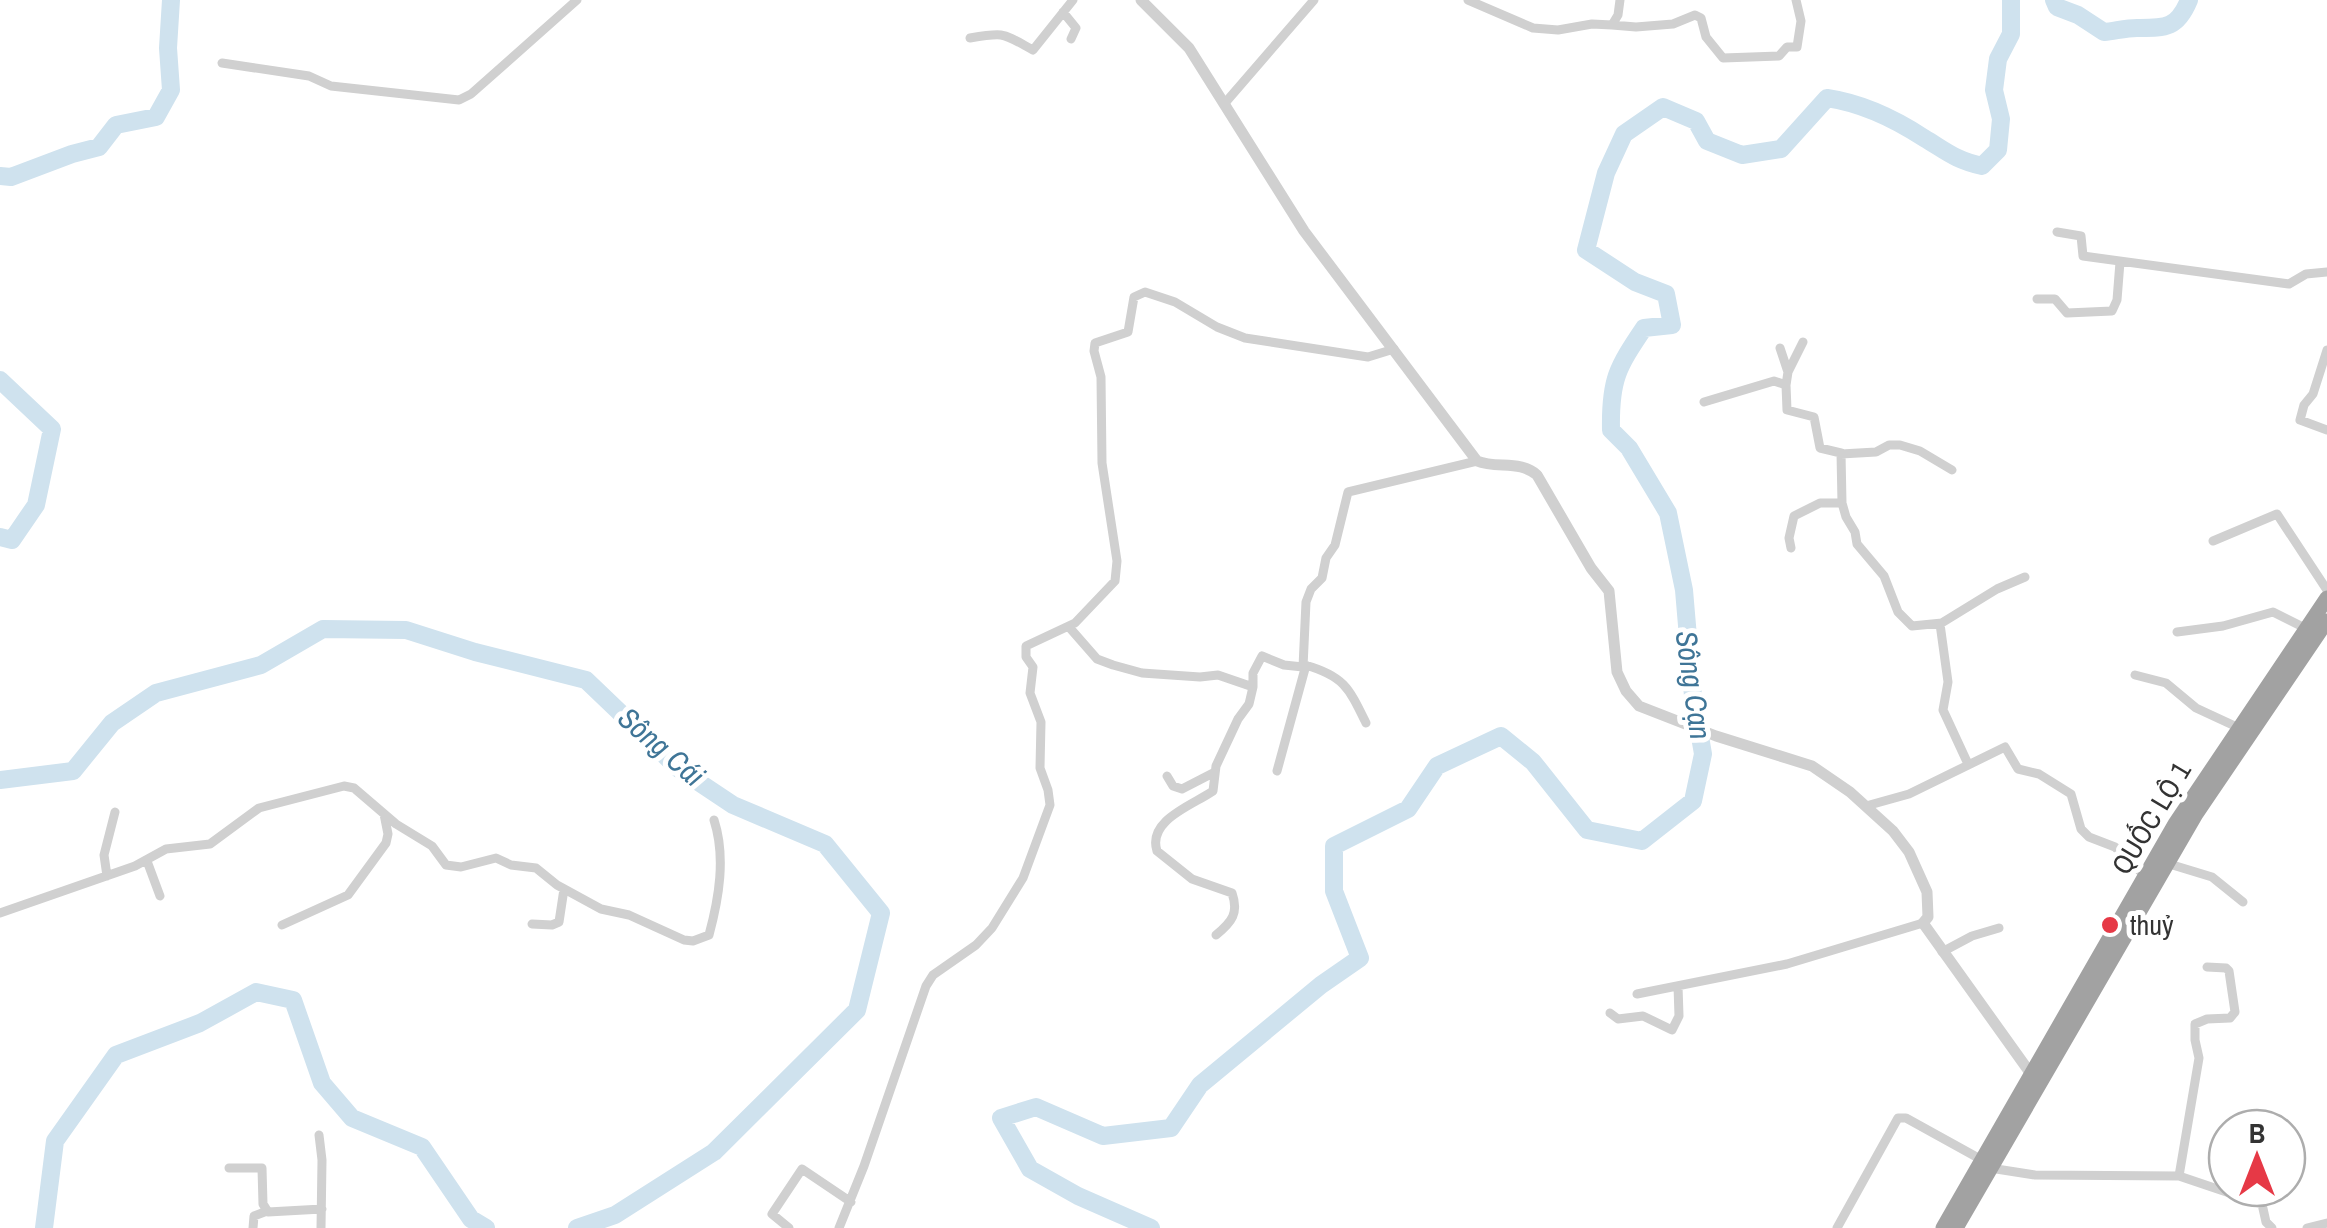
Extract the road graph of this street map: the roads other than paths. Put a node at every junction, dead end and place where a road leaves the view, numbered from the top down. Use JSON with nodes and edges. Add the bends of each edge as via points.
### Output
{"nodes":[{"id":1,"x":577,"y":0,"type":"edge"},
{"id":2,"x":1073,"y":0,"type":"edge"},
{"id":3,"x":1141,"y":0,"type":"edge"},
{"id":4,"x":1314,"y":0,"type":"edge"},
{"id":5,"x":1468,"y":0,"type":"edge"},
{"id":6,"x":1620,"y":0,"type":"edge"},
{"id":7,"x":1796,"y":0,"type":"edge"},
{"id":8,"x":1063,"y":12,"type":"junction"},
{"id":9,"x":1612,"y":25,"type":"junction"},
{"id":10,"x":970,"y":38,"type":"dead end"},
{"id":11,"x":1071,"y":40,"type":"dead end"},
{"id":12,"x":222,"y":64,"type":"dead end"},
{"id":13,"x":1226,"y":103,"type":"junction"},
{"id":14,"x":2057,"y":232,"type":"dead end"},
{"id":15,"x":2120,"y":262,"type":"junction"},
{"id":16,"x":2327,"y":272,"type":"edge"},
{"id":17,"x":2037,"y":298,"type":"dead end"},
{"id":18,"x":1803,"y":342,"type":"dead end"},
{"id":19,"x":1780,"y":348,"type":"dead end"},
{"id":20,"x":1394,"y":349,"type":"junction"},
{"id":21,"x":2327,"y":350,"type":"edge"},
{"id":22,"x":1788,"y":372,"type":"junction"},
{"id":23,"x":1786,"y":386,"type":"junction"},
{"id":24,"x":1704,"y":402,"type":"dead end"},
{"id":25,"x":2327,"y":430,"type":"edge"},
{"id":26,"x":1841,"y":454,"type":"junction"},
{"id":27,"x":1477,"y":461,"type":"junction"},
{"id":28,"x":1952,"y":470,"type":"dead end"},
{"id":29,"x":1842,"y":503,"type":"junction"},
{"id":30,"x":2213,"y":541,"type":"dead end"},
{"id":31,"x":1790,"y":548,"type":"dead end"},
{"id":32,"x":2025,"y":577,"type":"dead end"},
{"id":33,"x":2327,"y":590,"type":"edge"},
{"id":34,"x":2327,"y":598,"type":"edge"},
{"id":35,"x":2327,"y":621,"type":"edge"},
{"id":36,"x":1942,"y":623,"type":"junction"},
{"id":37,"x":1068,"y":627,"type":"junction"},
{"id":38,"x":2307,"y":629,"type":"junction"},
{"id":39,"x":2177,"y":632,"type":"dead end"},
{"id":40,"x":1305,"y":665,"type":"junction"},
{"id":41,"x":2136,"y":675,"type":"dead end"},
{"id":42,"x":1253,"y":687,"type":"junction"},
{"id":43,"x":1366,"y":723,"type":"dead end"},
{"id":44,"x":2237,"y":727,"type":"junction"},
{"id":45,"x":1968,"y":764,"type":"junction"},
{"id":46,"x":1215,"y":772,"type":"junction"},
{"id":47,"x":1277,"y":772,"type":"dead end"},
{"id":48,"x":1166,"y":776,"type":"dead end"},
{"id":49,"x":1866,"y":806,"type":"junction"},
{"id":50,"x":115,"y":812,"type":"dead end"},
{"id":51,"x":384,"y":813,"type":"junction"},
{"id":52,"x":714,"y":820,"type":"dead end"},
{"id":53,"x":146,"y":861,"type":"junction"},
{"id":54,"x":2166,"y":863,"type":"junction"},
{"id":55,"x":107,"y":876,"type":"junction"},
{"id":56,"x":2144,"y":876,"type":"junction"},
{"id":57,"x":564,"y":889,"type":"junction"},
{"id":58,"x":160,"y":896,"type":"dead end"},
{"id":59,"x":2243,"y":902,"type":"dead end"},
{"id":60,"x":0,"y":913,"type":"edge"},
{"id":61,"x":1922,"y":923,"type":"junction"},
{"id":62,"x":532,"y":924,"type":"dead end"},
{"id":63,"x":282,"y":925,"type":"dead end"},
{"id":64,"x":1999,"y":928,"type":"dead end"},
{"id":65,"x":1216,"y":935,"type":"dead end"},
{"id":66,"x":1942,"y":952,"type":"junction"},
{"id":67,"x":2207,"y":967,"type":"dead end"},
{"id":68,"x":1678,"y":986,"type":"junction"},
{"id":69,"x":1637,"y":994,"type":"dead end"},
{"id":70,"x":1610,"y":1013,"type":"dead end"},
{"id":71,"x":2031,"y":1074,"type":"junction"},
{"id":72,"x":319,"y":1135,"type":"dead end"},
{"id":73,"x":1986,"y":1164,"type":"junction"},
{"id":74,"x":230,"y":1168,"type":"dead end"},
{"id":75,"x":2180,"y":1176,"type":"junction"},
{"id":76,"x":851,"y":1202,"type":"junction"},
{"id":77,"x":322,"y":1209,"type":"junction"},
{"id":78,"x":267,"y":1211,"type":"junction"},
{"id":79,"x":2327,"y":1223,"type":"edge"},
{"id":80,"x":2265,"y":1226,"type":"edge"},
{"id":81,"x":253,"y":1228,"type":"edge"},
{"id":82,"x":321,"y":1228,"type":"edge"},
{"id":83,"x":789,"y":1228,"type":"edge"},
{"id":84,"x":839,"y":1228,"type":"edge"},
{"id":85,"x":1837,"y":1228,"type":"edge"},
{"id":86,"x":1943,"y":1228,"type":"edge"},
{"id":87,"x":1956,"y":1228,"type":"edge"},
{"id":88,"x":2307,"y":1228,"type":"edge"}],
"edges":[{"from":1,"to":12,"type":"street","via":[[459,100],[331,86],[309,76]]},
{"from":2,"to":8,"type":"street"},
{"from":3,"to":13,"type":"street","via":[[1190,48]]},
{"from":4,"to":13,"type":"street"},
{"from":5,"to":9,"type":"street","via":[[1533,28]]},
{"from":6,"to":9,"type":"street"},
{"from":7,"to":9,"type":"street","via":[[1797,47],[1778,56],[1722,58],[1695,14],[1674,24]]},
{"from":8,"to":10,"type":"street","via":[[1032,50],[1002,34]]},
{"from":8,"to":11,"type":"street","via":[[1076,28]]},
{"from":13,"to":20,"type":"street","via":[[1304,231]]},
{"from":14,"to":15,"type":"street","via":[[2081,236],[2083,256]]},
{"from":15,"to":16,"type":"street","via":[[2282,284]]},
{"from":15,"to":17,"type":"street","via":[[2112,311],[2067,312],[2055,299]]},
{"from":18,"to":22,"type":"street"},
{"from":19,"to":22,"type":"street"},
{"from":20,"to":27,"type":"street"},
{"from":20,"to":37,"type":"street","via":[[1368,357],[1258,341],[1175,302],[1136,294],[1128,332],[1094,348],[1115,582]]},
{"from":21,"to":25,"type":"street","via":[[2300,420]]},
{"from":22,"to":23,"type":"street"},
{"from":23,"to":24,"type":"street","via":[[1774,381]]},
{"from":23,"to":26,"type":"street","via":[[1787,410],[1814,417],[1820,448]]},
{"from":26,"to":28,"type":"street","via":[[1900,445]]},
{"from":26,"to":29,"type":"street"},
{"from":27,"to":40,"type":"street","via":[[1348,492],[1322,578],[1306,602]]},
{"from":27,"to":49,"type":"street","via":[[1537,474],[1609,592],[1618,672],[1639,706],[1812,766]]},
{"from":29,"to":31,"type":"street","via":[[1820,502],[1794,516]]},
{"from":29,"to":36,"type":"street","via":[[1857,544],[1884,576],[1904,622]]},
{"from":30,"to":33,"type":"street","via":[[2277,514]]},
{"from":32,"to":36,"type":"street"},
{"from":34,"to":38,"type":"highway","name":"QUỐC LỘ 1"},
{"from":35,"to":54,"type":"highway","name":"QUỐC LỘ 1"},
{"from":36,"to":45,"type":"street","via":[[1948,682],[1943,710]]},
{"from":37,"to":42,"type":"street","via":[[1098,659],[1113,665],[1142,673],[1218,674]]},
{"from":37,"to":76,"type":"street","via":[[1025,648],[1050,802],[1033,854],[992,928],[926,986]]},
{"from":38,"to":39,"type":"street","via":[[2272,612]]},
{"from":38,"to":44,"type":"highway","name":"QUỐC LỘ 1"},
{"from":40,"to":42,"type":"street","via":[[1259,657]]},
{"from":40,"to":43,"type":"street","via":[[1338,678]]},
{"from":40,"to":47,"type":"street"},
{"from":41,"to":44,"type":"street","via":[[2166,683],[2196,708]]},
{"from":42,"to":46,"type":"street"},
{"from":44,"to":56,"type":"highway","name":"QUỐC LỘ 1"},
{"from":45,"to":49,"type":"street","via":[[1909,794]]},
{"from":45,"to":56,"type":"street","via":[[2005,748],[2018,769],[2064,787],[2088,837],[2115,847]]},
{"from":46,"to":48,"type":"street","via":[[1182,789]]},
{"from":46,"to":65,"type":"street","via":[[1213,791],[1171,817],[1154,844],[1192,879],[1232,893],[1236,913]]},
{"from":49,"to":61,"type":"street","via":[[1916,866],[1929,910]]},
{"from":50,"to":55,"type":"street","via":[[104,855]]},
{"from":51,"to":53,"type":"street","via":[[354,788],[336,786],[259,808],[210,844],[166,849]]},
{"from":51,"to":57,"type":"street","via":[[432,846],[446,865],[496,858],[536,868]]},
{"from":51,"to":63,"type":"street","via":[[386,843],[348,895]]},
{"from":52,"to":57,"type":"street","via":[[721,858],[707,937],[676,938]]},
{"from":53,"to":55,"type":"street"},
{"from":53,"to":58,"type":"street"},
{"from":54,"to":59,"type":"street","via":[[2212,877]]},
{"from":54,"to":73,"type":"highway","name":"QUỐC LỘ 1"},
{"from":55,"to":60,"type":"street"},
{"from":56,"to":71,"type":"highway","name":"QUỐC LỘ 1"},
{"from":57,"to":62,"type":"street","via":[[558,922]]},
{"from":61,"to":66,"type":"street"},
{"from":61,"to":68,"type":"street","via":[[1787,964]]},
{"from":64,"to":66,"type":"street"},
{"from":66,"to":71,"type":"street"},
{"from":67,"to":75,"type":"street","via":[[2229,971],[2235,1012],[2196,1024],[2199,1058]]},
{"from":68,"to":69,"type":"street"},
{"from":68,"to":70,"type":"street","via":[[1680,1016],[1672,1030],[1643,1016],[1618,1019]]},
{"from":71,"to":73,"type":"highway","name":"QUỐC LỘ 1"},
{"from":72,"to":77,"type":"street"},
{"from":73,"to":75,"type":"street","via":[[2035,1175]]},
{"from":73,"to":85,"type":"street","via":[[1898,1118]]},
{"from":73,"to":86,"type":"highway","name":"QUỐC LỘ 1"},
{"from":73,"to":87,"type":"highway","name":"QUỐC LỘ 1"},
{"from":74,"to":78,"type":"street","via":[[262,1168]]},
{"from":75,"to":80,"type":"street","via":[[2262,1204]]},
{"from":76,"to":83,"type":"street","via":[[802,1169],[772,1214]]},
{"from":76,"to":84,"type":"street"},
{"from":77,"to":78,"type":"street"},
{"from":77,"to":82,"type":"street"},
{"from":78,"to":81,"type":"street","via":[[254,1216]]},
{"from":79,"to":88,"type":"street"}]}
